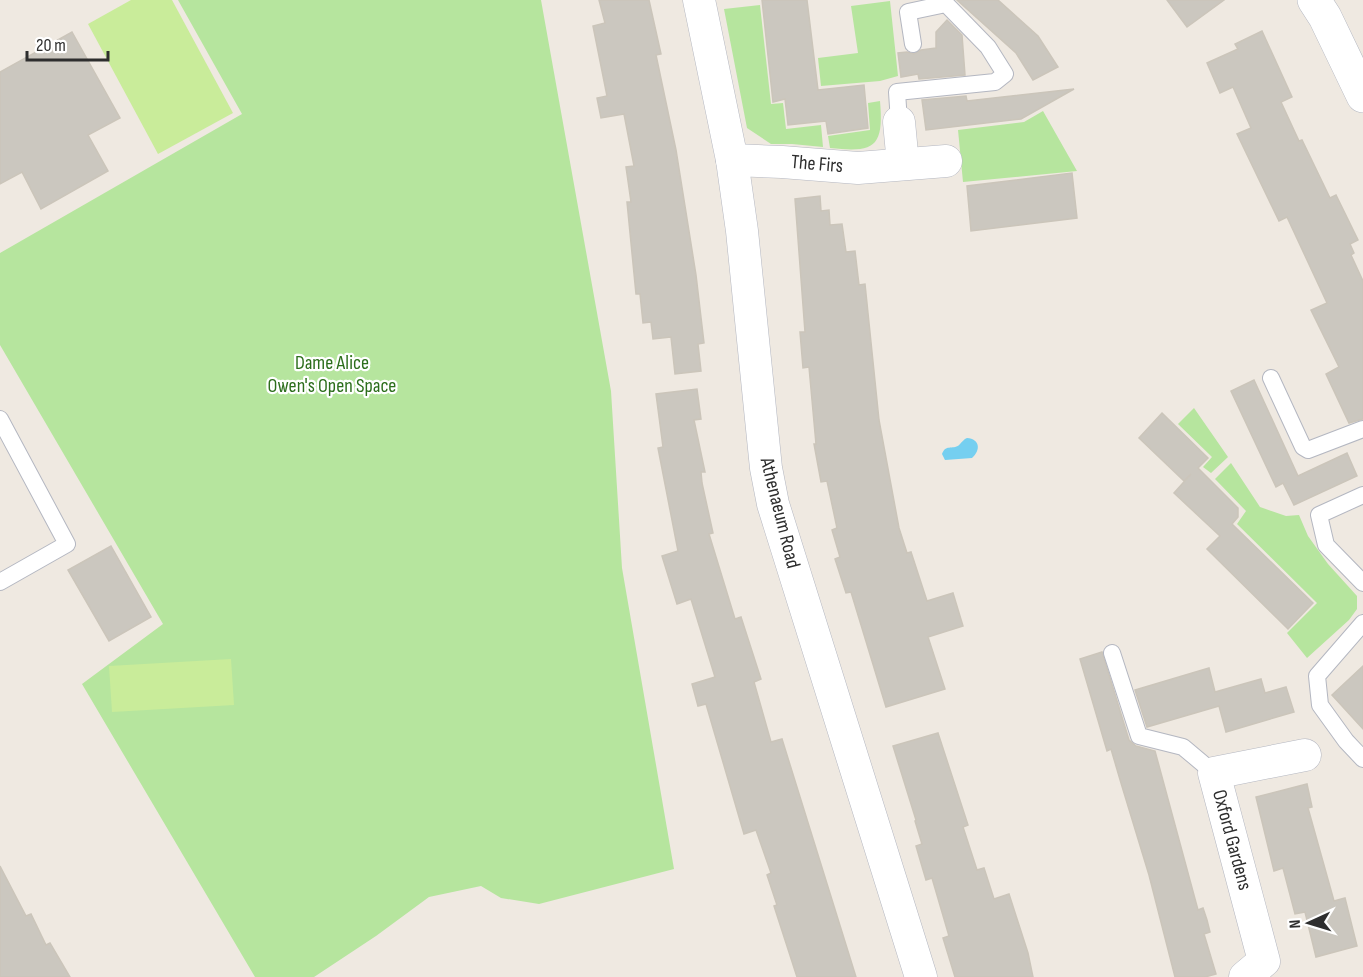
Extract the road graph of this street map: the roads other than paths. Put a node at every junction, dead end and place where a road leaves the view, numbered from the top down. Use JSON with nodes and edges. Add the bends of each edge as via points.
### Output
{"nodes":[{"id":1,"x":699,"y":0,"type":"edge"},
{"id":2,"x":1314,"y":0,"type":"edge"},
{"id":3,"x":913,"y":44,"type":"dead end"},
{"id":4,"x":1363,"y":96,"type":"edge"},
{"id":5,"x":899,"y":122,"type":"joint"},
{"id":6,"x":732,"y":160,"type":"junction"},
{"id":7,"x":946,"y":161,"type":"dead end"},
{"id":8,"x":903,"y":164,"type":"junction"},
{"id":9,"x":1271,"y":378,"type":"dead end"},
{"id":10,"x":0,"y":418,"type":"edge"},
{"id":11,"x":1363,"y":429,"type":"edge"},
{"id":12,"x":1363,"y":495,"type":"edge"},
{"id":13,"x":0,"y":582,"type":"edge"},
{"id":14,"x":1363,"y":584,"type":"edge"},
{"id":15,"x":1363,"y":623,"type":"edge"},
{"id":16,"x":1112,"y":653,"type":"dead end"},
{"id":17,"x":1305,"y":755,"type":"dead end"},
{"id":18,"x":1363,"y":759,"type":"edge"},
{"id":19,"x":1215,"y":773,"type":"junction"},
{"id":20,"x":1264,"y":972,"type":"edge"},
{"id":21,"x":921,"y":977,"type":"edge"}],
"edges":[{"from":1,"to":6,"type":"street","name":"Athenaeum Road"},
{"from":2,"to":4,"type":"street"},
{"from":3,"to":5,"type":"lane","via":[[908,12],[946,4],[988,47],[1005,74],[995,82],[897,92]]},
{"from":5,"to":8,"type":"street"},
{"from":6,"to":8,"type":"street","name":"The Firs","via":[[858,168]]},
{"from":6,"to":21,"type":"street","name":"Athenaeum Road","via":[[773,504]]},
{"from":7,"to":8,"type":"street","name":"The Firs"},
{"from":9,"to":11,"type":"lane","via":[[1303,447],[1308,450]]},
{"from":10,"to":13,"type":"lane","via":[[67,544]]},
{"from":12,"to":14,"type":"lane","via":[[1319,514],[1326,545]]},
{"from":15,"to":18,"type":"lane","via":[[1317,676],[1320,705]]},
{"from":16,"to":19,"type":"lane","via":[[1139,736],[1183,747]]},
{"from":17,"to":19,"type":"street","name":"Oxford Gardens"},
{"from":19,"to":20,"type":"street","name":"Oxford Gardens"}]}
